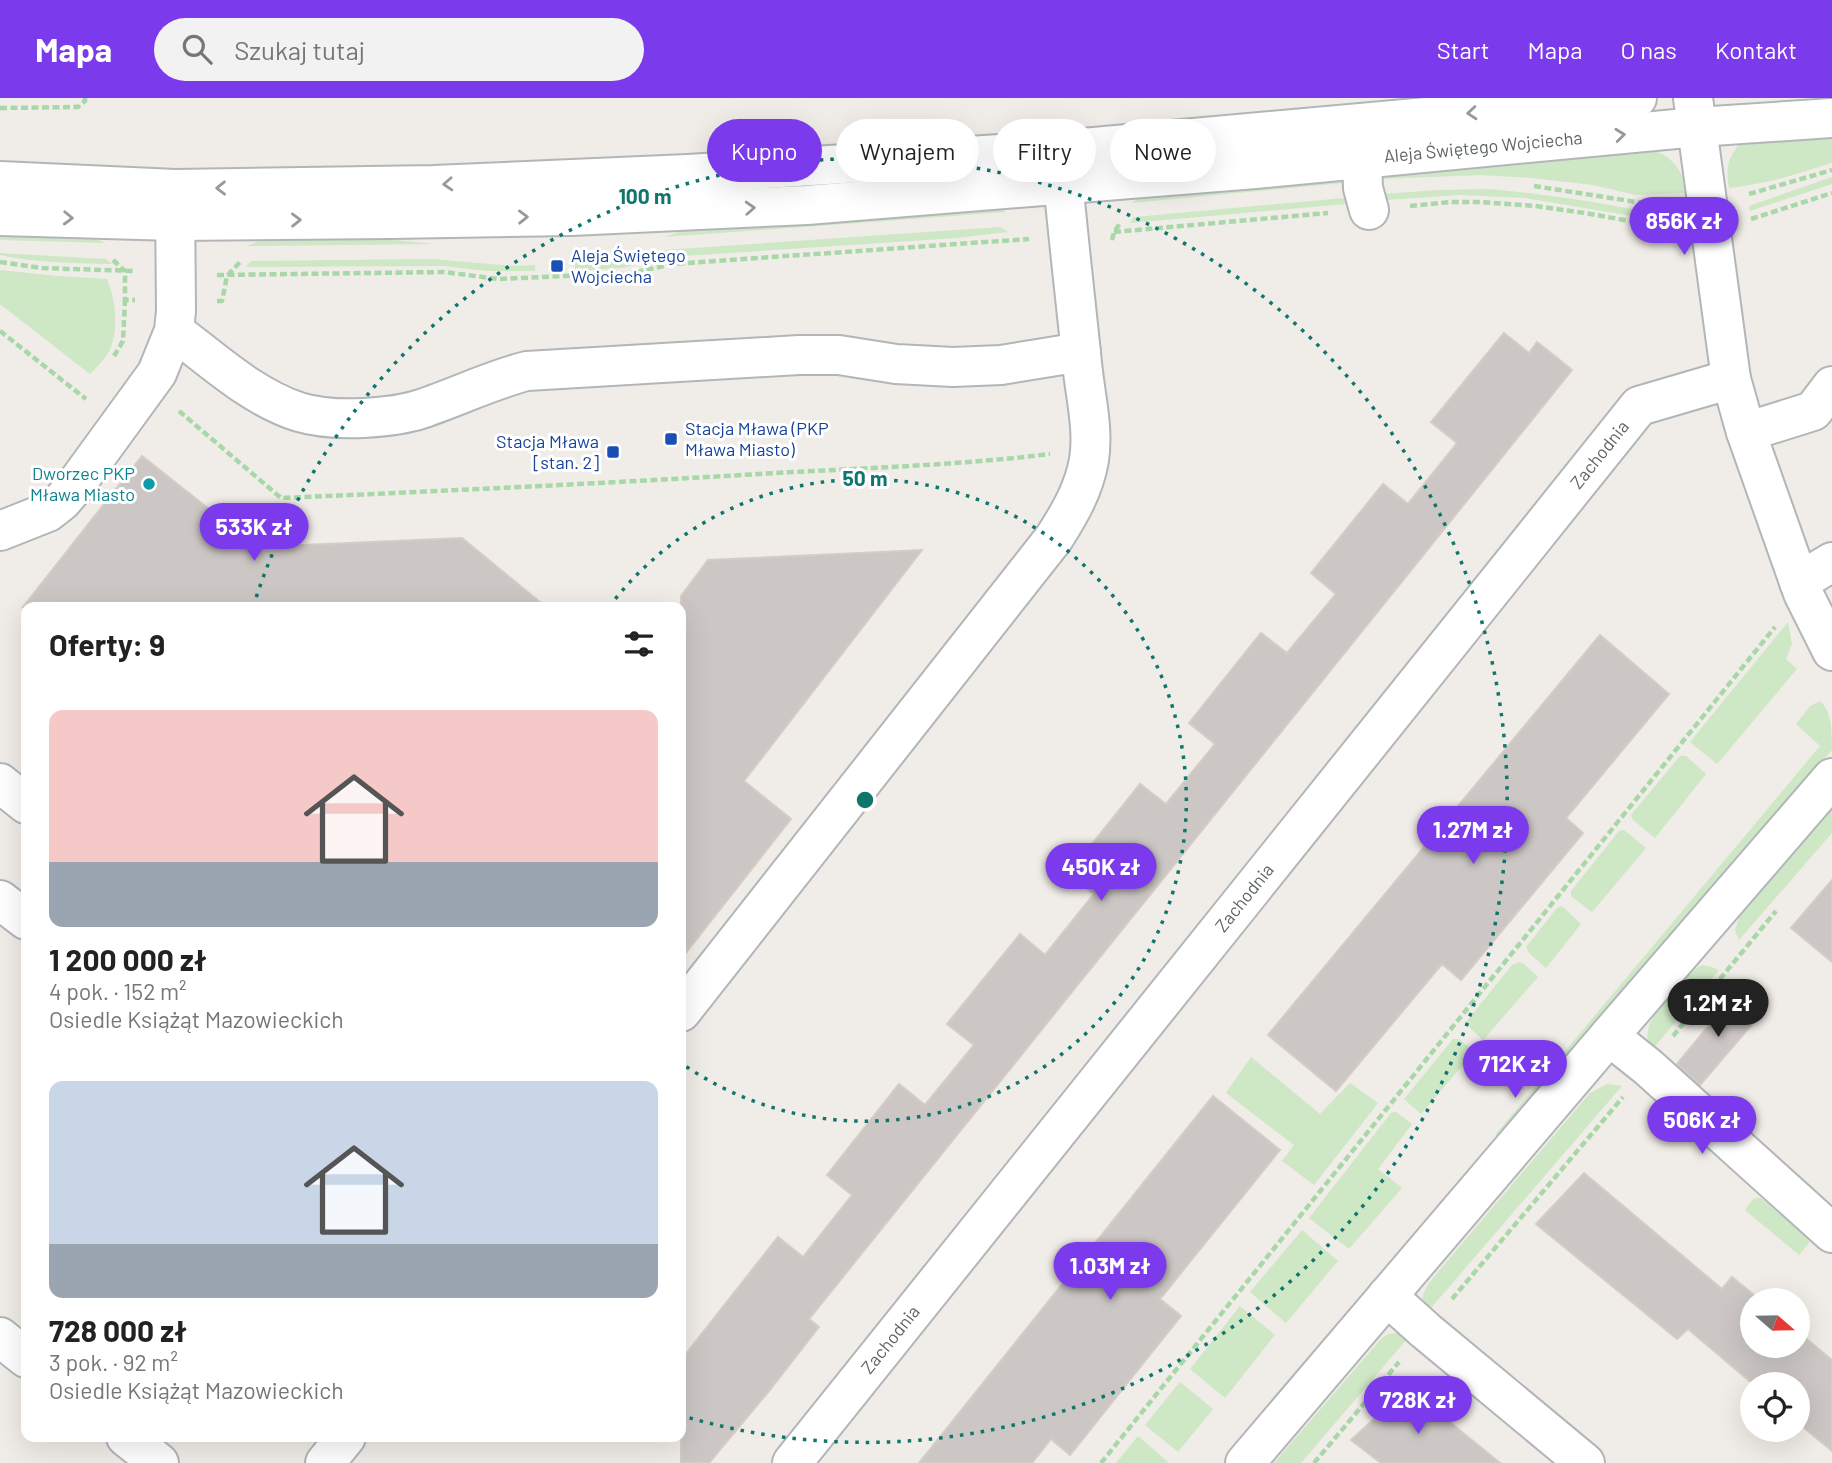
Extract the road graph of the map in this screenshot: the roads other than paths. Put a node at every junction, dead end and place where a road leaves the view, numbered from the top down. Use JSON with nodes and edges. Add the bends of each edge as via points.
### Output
{"nodes":[{"id":1,"x":1637,"y":98,"type":"edge"},
{"id":2,"x":1695,"y":113,"type":"edge"},
{"id":3,"x":1832,"y":118,"type":"edge"},
{"id":4,"x":1361,"y":141,"type":"junction"},
{"id":5,"x":1096,"y":164,"type":"edge"},
{"id":6,"x":993,"y":177,"type":"edge"},
{"id":7,"x":0,"y":181,"type":"edge"},
{"id":8,"x":1063,"y":182,"type":"edge"},
{"id":9,"x":175,"y":205,"type":"junction"},
{"id":10,"x":1369,"y":210,"type":"road end"},
{"id":11,"x":0,"y":216,"type":"edge"},
{"id":12,"x":174,"y":331,"type":"junction"},
{"id":13,"x":1081,"y":352,"type":"junction"},
{"id":14,"x":1731,"y":379,"type":"junction"},
{"id":15,"x":1832,"y":386,"type":"edge"},
{"id":16,"x":1746,"y":432,"type":"junction"},
{"id":17,"x":0,"y":531,"type":"edge"},
{"id":18,"x":1832,"y":562,"type":"edge"},
{"id":19,"x":1801,"y":587,"type":"junction"},
{"id":20,"x":1832,"y":651,"type":"edge"},
{"id":21,"x":1832,"y":778,"type":"edge"},
{"id":22,"x":0,"y":783,"type":"edge"},
{"id":23,"x":21,"y":800,"type":"edge"},
{"id":24,"x":0,"y":900,"type":"edge"},
{"id":25,"x":21,"y":916,"type":"edge"},
{"id":26,"x":686,"y":1006,"type":"edge"},
{"id":27,"x":1609,"y":1036,"type":"junction"},
{"id":28,"x":1832,"y":1233,"type":"edge"},
{"id":29,"x":1387,"y":1296,"type":"junction"},
{"id":30,"x":0,"y":1337,"type":"edge"},
{"id":31,"x":21,"y":1354,"type":"edge"},
{"id":32,"x":132,"y":1442,"type":"edge"},
{"id":33,"x":342,"y":1442,"type":"edge"},
{"id":34,"x":159,"y":1463,"type":"edge"},
{"id":35,"x":325,"y":1463,"type":"edge"},
{"id":36,"x":792,"y":1463,"type":"edge"},
{"id":37,"x":1245,"y":1463,"type":"edge"},
{"id":38,"x":1585,"y":1463,"type":"edge"}],
"edges":[{"from":1,"to":4,"type":"street","name":"Aleja Świętego Wojciecha","one_way":true},
{"from":2,"to":3,"type":"street","name":"Aleja Świętego Wojciecha"},
{"from":4,"to":2,"type":"street","name":"Aleja Świętego Wojciecha","one_way":true},
{"from":2,"to":14,"type":"street"},
{"from":4,"to":5,"type":"street","name":"Aleja Świętego Wojciecha"},
{"from":4,"to":10,"type":"street"},
{"from":6,"to":9,"type":"street","name":"Aleja Świętego Wojciecha","via":[[807,205],[585,216]]},
{"from":7,"to":9,"type":"street","name":"Aleja Świętego Wojciecha"},
{"from":8,"to":13,"type":"street"},
{"from":11,"to":9,"type":"street","name":"Aleja Świętego Wojciecha","one_way":true},
{"from":9,"to":12,"type":"street"},
{"from":12,"to":13,"type":"street","via":[[269,400],[302,413],[343,418],[418,410],[527,371],[799,355],[953,367],[1001,365]]},
{"from":12,"to":17,"type":"street","via":[[157,373],[62,501],[37,517]]},
{"from":13,"to":26,"type":"street","via":[[1089,450],[1072,511]]},
{"from":14,"to":16,"type":"street"},
{"from":14,"to":36,"type":"street","name":"Zachodnia","via":[[1639,406]]},
{"from":15,"to":16,"type":"street","via":[[1813,411]]},
{"from":16,"to":19,"type":"street"},
{"from":18,"to":19,"type":"street"},
{"from":19,"to":20,"type":"street"},
{"from":21,"to":27,"type":"street"},
{"from":22,"to":23,"type":"street"},
{"from":24,"to":25,"type":"street"},
{"from":27,"to":28,"type":"street"},
{"from":27,"to":29,"type":"street"},
{"from":29,"to":37,"type":"street"},
{"from":29,"to":38,"type":"street"},
{"from":30,"to":31,"type":"street"},
{"from":32,"to":34,"type":"street"},
{"from":33,"to":35,"type":"street"}]}
